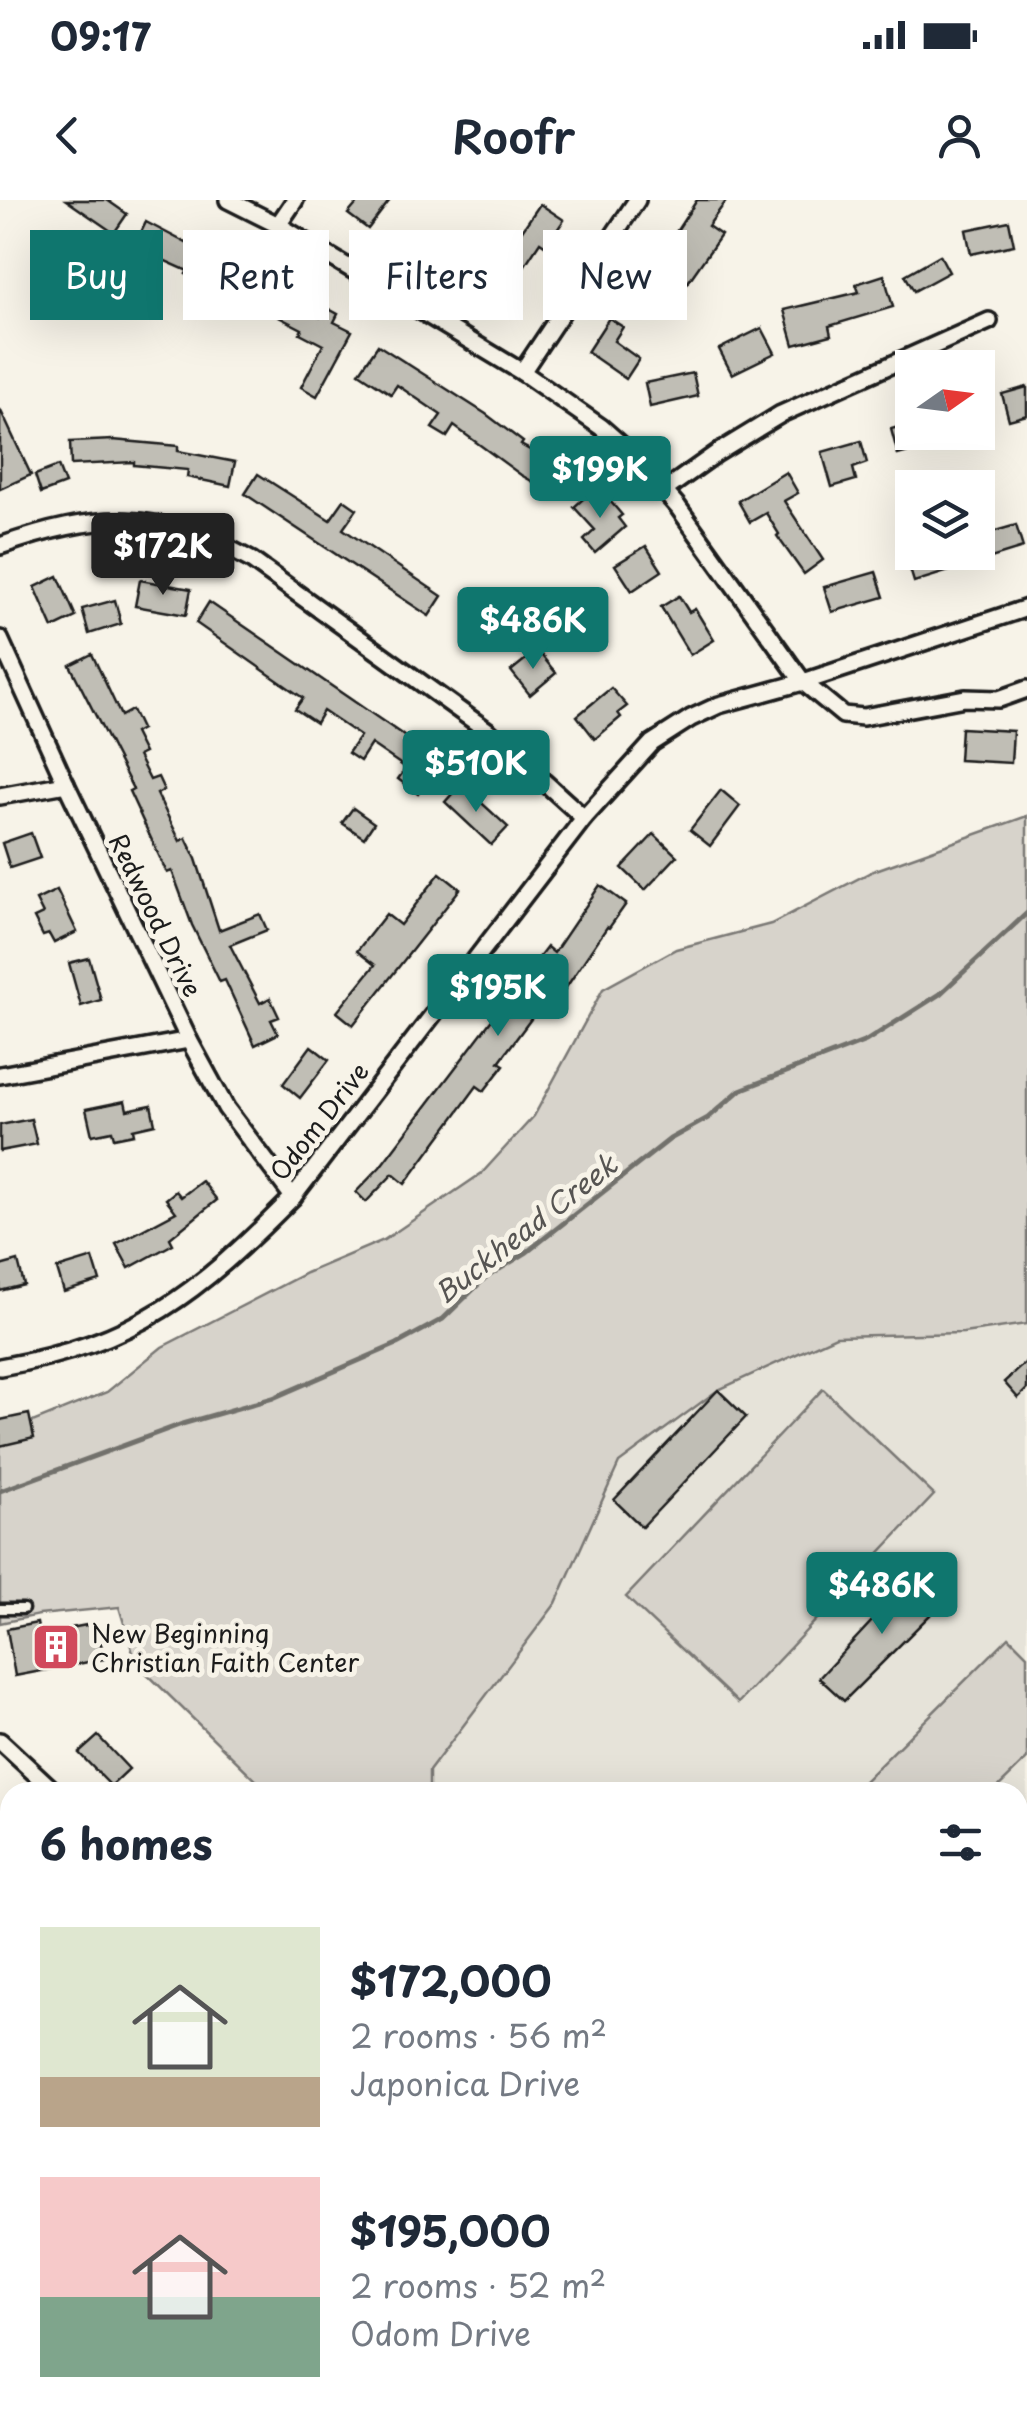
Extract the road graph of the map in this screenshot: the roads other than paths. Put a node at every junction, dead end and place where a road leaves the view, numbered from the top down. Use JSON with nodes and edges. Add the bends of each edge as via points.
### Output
{"nodes":[{"id":1,"x":228,"y":200,"type":"edge"},
{"id":2,"x":295,"y":200,"type":"edge"},
{"id":3,"x":637,"y":200,"type":"edge"},
{"id":4,"x":278,"y":225,"type":"junction"},
{"id":5,"x":989,"y":321,"type":"dead end"},
{"id":6,"x":522,"y":372,"type":"junction"},
{"id":7,"x":665,"y":490,"type":"junction"},
{"id":8,"x":0,"y":546,"type":"edge"},
{"id":9,"x":1027,"y":608,"type":"edge"},
{"id":10,"x":0,"y":638,"type":"edge"},
{"id":11,"x":803,"y":682,"type":"junction"},
{"id":12,"x":1027,"y":689,"type":"edge"},
{"id":13,"x":66,"y":784,"type":"junction"},
{"id":14,"x":0,"y":796,"type":"edge"},
{"id":15,"x":584,"y":818,"type":"junction"},
{"id":16,"x":189,"y":1040,"type":"junction"},
{"id":17,"x":0,"y":1075,"type":"edge"},
{"id":18,"x":293,"y":1198,"type":"junction"},
{"id":19,"x":0,"y":1367,"type":"edge"},
{"id":20,"x":0,"y":1608,"type":"edge"},
{"id":21,"x":23,"y":1609,"type":"dead end"},
{"id":22,"x":0,"y":1742,"type":"edge"},
{"id":23,"x":44,"y":1782,"type":"edge"}],
"edges":[{"from":1,"to":4,"type":"street"},
{"from":2,"to":4,"type":"street"},
{"from":3,"to":6,"type":"street"},
{"from":4,"to":6,"type":"street"},
{"from":5,"to":7,"type":"street","via":[[782,414]]},
{"from":6,"to":7,"type":"street","via":[[601,427]]},
{"from":7,"to":11,"type":"street"},
{"from":8,"to":15,"type":"street","via":[[107,520],[170,528],[227,547],[488,730]]},
{"from":9,"to":11,"type":"street","name":"Odom Drive"},
{"from":10,"to":13,"type":"street","name":"Redwood Drive"},
{"from":11,"to":12,"type":"street","via":[[843,715],[864,718],[966,698],[999,700]]},
{"from":11,"to":15,"type":"street","name":"Odom Drive","via":[[719,706],[665,734]]},
{"from":13,"to":14,"type":"street"},
{"from":13,"to":16,"type":"street","name":"Redwood Drive"},
{"from":15,"to":18,"type":"street","name":"Odom Drive"},
{"from":16,"to":17,"type":"street"},
{"from":16,"to":18,"type":"street","name":"Redwood Drive","via":[[226,1108]]},
{"from":18,"to":19,"type":"street","name":"Odom Drive","via":[[244,1247],[152,1317],[80,1350]]},
{"from":20,"to":21,"type":"lane"},
{"from":22,"to":23,"type":"street"}]}
